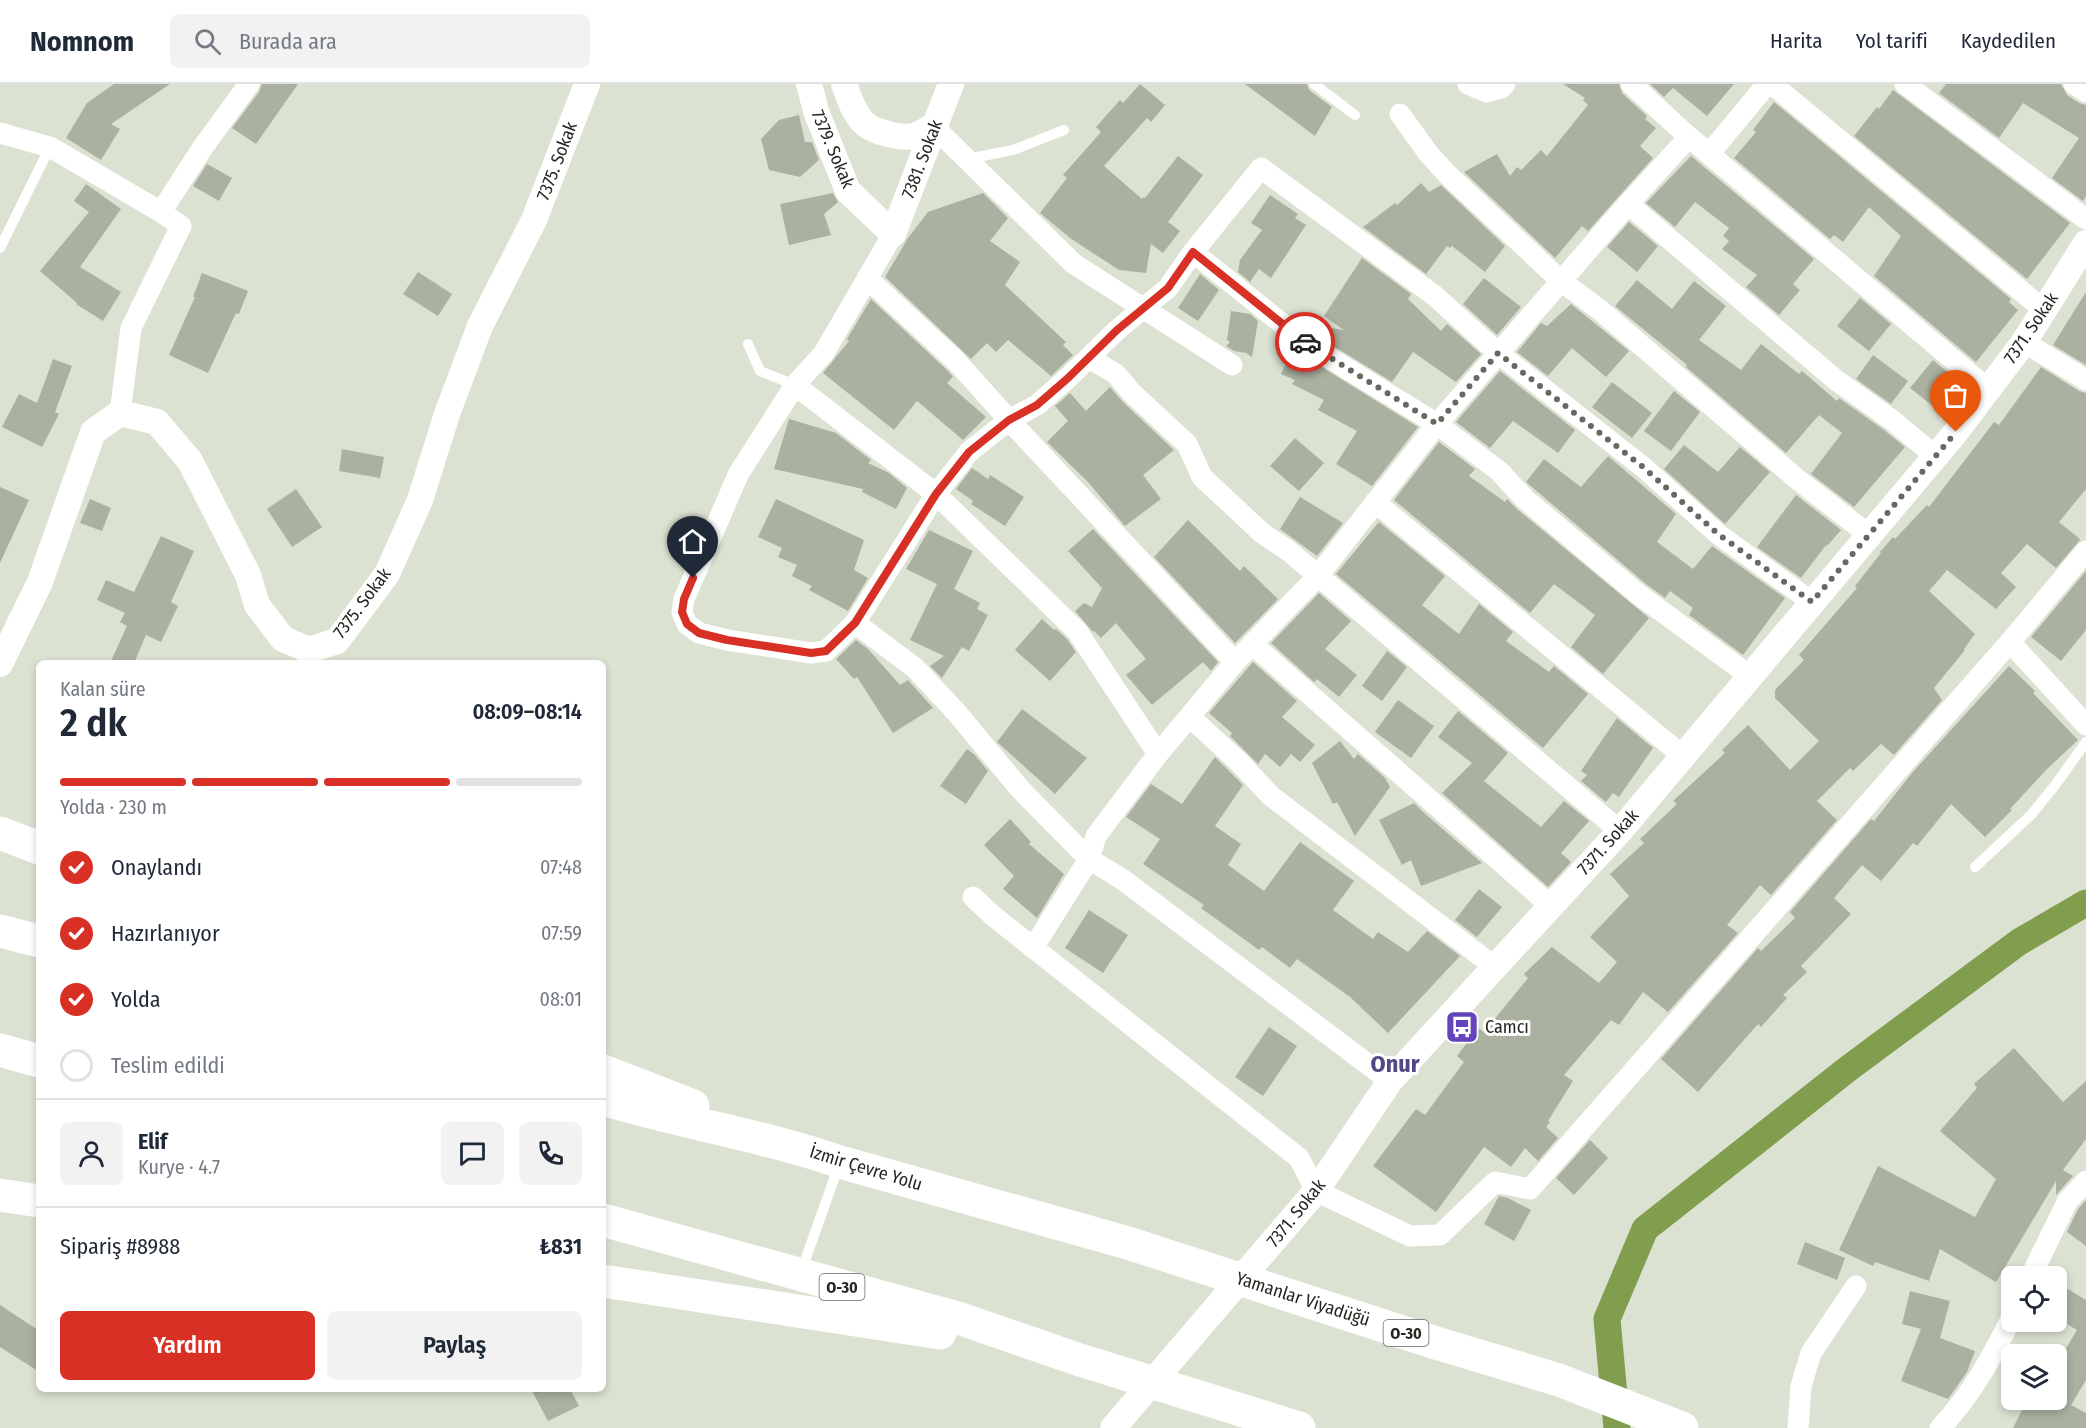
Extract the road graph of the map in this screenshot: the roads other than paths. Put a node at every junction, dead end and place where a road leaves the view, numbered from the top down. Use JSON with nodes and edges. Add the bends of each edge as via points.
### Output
{"nodes":[{"id":1,"x":249,"y":84,"type":"edge"},
{"id":2,"x":587,"y":84,"type":"edge"},
{"id":3,"x":809,"y":84,"type":"edge"},
{"id":4,"x":844,"y":84,"type":"edge"},
{"id":5,"x":951,"y":84,"type":"edge"},
{"id":6,"x":1314,"y":84,"type":"edge"},
{"id":7,"x":1468,"y":84,"type":"edge"},
{"id":8,"x":1504,"y":84,"type":"edge"},
{"id":9,"x":1631,"y":84,"type":"edge"},
{"id":10,"x":1769,"y":84,"type":"edge"},
{"id":11,"x":1905,"y":84,"type":"edge"},
{"id":12,"x":2074,"y":84,"type":"edge"},
{"id":13,"x":2086,"y":92,"type":"edge"},
{"id":14,"x":1400,"y":114,"type":"dead end"},
{"id":15,"x":1355,"y":115,"type":"dead end"},
{"id":16,"x":933,"y":126,"type":"junction"},
{"id":17,"x":1064,"y":130,"type":"dead end"},
{"id":18,"x":0,"y":133,"type":"edge"},
{"id":19,"x":1689,"y":137,"type":"junction"},
{"id":20,"x":51,"y":147,"type":"junction"},
{"id":21,"x":1709,"y":154,"type":"junction"},
{"id":22,"x":967,"y":159,"type":"junction"},
{"id":23,"x":1628,"y":204,"type":"junction"},
{"id":24,"x":161,"y":212,"type":"junction"},
{"id":25,"x":2086,"y":219,"type":"edge"},
{"id":26,"x":893,"y":234,"type":"junction"},
{"id":27,"x":2086,"y":243,"type":"edge"},
{"id":28,"x":0,"y":248,"type":"edge"},
{"id":29,"x":1193,"y":252,"type":"junction"},
{"id":30,"x":867,"y":278,"type":"junction"},
{"id":31,"x":1561,"y":281,"type":"junction"},
{"id":32,"x":1143,"y":309,"type":"junction"},
{"id":33,"x":2044,"y":310,"type":"junction"},
{"id":34,"x":2024,"y":342,"type":"junction"},
{"id":35,"x":748,"y":344,"type":"dead end"},
{"id":36,"x":1498,"y":353,"type":"junction"},
{"id":37,"x":1089,"y":358,"type":"junction"},
{"id":38,"x":1232,"y":365,"type":"dead end"},
{"id":39,"x":2086,"y":380,"type":"edge"},
{"id":40,"x":795,"y":385,"type":"junction"},
{"id":41,"x":1988,"y":389,"type":"junction"},
{"id":42,"x":120,"y":413,"type":"junction"},
{"id":43,"x":1009,"y":420,"type":"junction"},
{"id":44,"x":1437,"y":424,"type":"junction"},
{"id":45,"x":1935,"y":456,"type":"junction"},
{"id":46,"x":936,"y":494,"type":"junction"},
{"id":47,"x":1375,"y":502,"type":"junction"},
{"id":48,"x":1869,"y":535,"type":"junction"},
{"id":49,"x":2086,"y":551,"type":"edge"},
{"id":50,"x":1317,"y":577,"type":"junction"},
{"id":51,"x":1812,"y":602,"type":"junction"},
{"id":52,"x":855,"y":623,"type":"junction"},
{"id":53,"x":2010,"y":642,"type":"junction"},
{"id":54,"x":1252,"y":644,"type":"junction"},
{"id":55,"x":1235,"y":662,"type":"junction"},
{"id":56,"x":0,"y":664,"type":"edge"},
{"id":57,"x":1750,"y":676,"type":"junction"},
{"id":58,"x":1190,"y":717,"type":"junction"},
{"id":59,"x":2086,"y":724,"type":"edge"},
{"id":60,"x":2086,"y":742,"type":"edge"},
{"id":61,"x":1158,"y":754,"type":"junction"},
{"id":62,"x":1683,"y":756,"type":"junction"},
{"id":63,"x":1620,"y":831,"type":"junction"},
{"id":64,"x":0,"y":833,"type":"edge"},
{"id":65,"x":36,"y":847,"type":"edge"},
{"id":66,"x":1089,"y":859,"type":"junction"},
{"id":67,"x":1975,"y":867,"type":"dead end"},
{"id":68,"x":973,"y":897,"type":"dead end"},
{"id":69,"x":1551,"y":906,"type":"junction"},
{"id":70,"x":0,"y":931,"type":"edge"},
{"id":71,"x":36,"y":940,"type":"edge"},
{"id":72,"x":1034,"y":948,"type":"junction"},
{"id":73,"x":1495,"y":968,"type":"junction"},
{"id":74,"x":0,"y":1050,"type":"edge"},
{"id":75,"x":36,"y":1059,"type":"edge"},
{"id":76,"x":606,"y":1072,"type":"edge"},
{"id":77,"x":1390,"y":1081,"type":"junction"},
{"id":78,"x":606,"y":1100,"type":"edge"},
{"id":79,"x":801,"y":1149,"type":"junction"},
{"id":80,"x":840,"y":1162,"type":"junction"},
{"id":81,"x":2086,"y":1181,"type":"edge"},
{"id":82,"x":1316,"y":1191,"type":"junction"},
{"id":83,"x":0,"y":1195,"type":"edge"},
{"id":84,"x":36,"y":1201,"type":"edge"},
{"id":85,"x":606,"y":1221,"type":"edge"},
{"id":86,"x":1128,"y":1243,"type":"joint"},
{"id":87,"x":2036,"y":1266,"type":"edge"},
{"id":88,"x":800,"y":1275,"type":"junction"},
{"id":89,"x":606,"y":1281,"type":"edge"},
{"id":90,"x":1856,"y":1286,"type":"dead end"},
{"id":91,"x":2004,"y":1332,"type":"edge"},
{"id":92,"x":1080,"y":1360,"type":"junction"},
{"id":93,"x":1113,"y":1428,"type":"edge"},
{"id":94,"x":1299,"y":1428,"type":"edge"},
{"id":95,"x":1682,"y":1428,"type":"edge"},
{"id":96,"x":1798,"y":1428,"type":"edge"},
{"id":97,"x":1940,"y":1428,"type":"edge"}],
"edges":[{"from":1,"to":24,"type":"street"},
{"from":2,"to":42,"type":"street","name":"7375. Sokak","via":[[534,220],[480,326],[420,500],[387,574],[337,641],[309,650],[283,639],[257,605],[248,575],[190,461],[157,422]]},
{"from":3,"to":26,"type":"street","name":"7379. Sokak","via":[[848,191]]},
{"from":4,"to":16,"type":"street","name":"7379. Sokak","via":[[864,124],[899,136],[916,136]]},
{"from":5,"to":16,"type":"street","name":"7381. Sokak"},
{"from":6,"to":15,"type":"lane"},
{"from":7,"to":8,"type":"street","via":[[1487,92]]},
{"from":9,"to":19,"type":"street"},
{"from":10,"to":21,"type":"street"},
{"from":10,"to":33,"type":"street"},
{"from":11,"to":25,"type":"street"},
{"from":12,"to":13,"type":"street"},
{"from":14,"to":31,"type":"street","via":[[1447,174]]},
{"from":16,"to":22,"type":"street"},
{"from":16,"to":26,"type":"street","name":"7381. Sokak"},
{"from":17,"to":22,"type":"lane","via":[[1013,150]]},
{"from":18,"to":20,"type":"street"},
{"from":19,"to":21,"type":"street"},
{"from":19,"to":23,"type":"street"},
{"from":20,"to":24,"type":"street"},
{"from":20,"to":28,"type":"lane"},
{"from":21,"to":41,"type":"street"},
{"from":22,"to":32,"type":"street","via":[[1074,264]]},
{"from":23,"to":31,"type":"street"},
{"from":23,"to":45,"type":"street","via":[[1836,380]]},
{"from":24,"to":42,"type":"street","via":[[181,226],[131,328]]},
{"from":26,"to":30,"type":"street"},
{"from":27,"to":33,"type":"street","name":"7371. Sokak"},
{"from":29,"to":32,"type":"street","via":[[1168,288]]},
{"from":29,"to":36,"type":"street","via":[[1261,168],[1435,296]]},
{"from":29,"to":44,"type":"street","via":[[1310,346]]},
{"from":30,"to":40,"type":"street","via":[[824,353]]},
{"from":30,"to":43,"type":"street","via":[[957,362]]},
{"from":31,"to":36,"type":"street"},
{"from":31,"to":48,"type":"street"},
{"from":32,"to":37,"type":"street"},
{"from":32,"to":38,"type":"street"},
{"from":33,"to":34,"type":"street","name":"7371. Sokak"},
{"from":34,"to":39,"type":"street"},
{"from":34,"to":41,"type":"street","name":"7371. Sokak"},
{"from":35,"to":40,"type":"lane","via":[[760,371]]},
{"from":36,"to":44,"type":"street"},
{"from":36,"to":51,"type":"street","via":[[1643,467],[1718,534]]},
{"from":37,"to":43,"type":"street","via":[[1037,405]]},
{"from":37,"to":50,"type":"street","via":[[1116,374],[1187,444],[1202,477]]},
{"from":40,"to":46,"type":"street"},
{"from":40,"to":52,"type":"street","via":[[740,473],[684,599],[682,612],[687,624],[699,633],[811,653],[826,651]]},
{"from":41,"to":45,"type":"street","name":"7371. Sokak"},
{"from":42,"to":56,"type":"street","via":[[93,432],[40,582]]},
{"from":43,"to":46,"type":"street","via":[[969,452]]},
{"from":43,"to":55,"type":"street"},
{"from":44,"to":47,"type":"street"},
{"from":44,"to":57,"type":"street","via":[[1499,471],[1525,499],[1638,594]]},
{"from":45,"to":48,"type":"street","name":"7371. Sokak"},
{"from":46,"to":52,"type":"street"},
{"from":46,"to":61,"type":"street","via":[[1077,631]]},
{"from":47,"to":50,"type":"street"},
{"from":47,"to":62,"type":"street"},
{"from":48,"to":51,"type":"street","name":"7371. Sokak"},
{"from":49,"to":53,"type":"street"},
{"from":50,"to":54,"type":"street"},
{"from":50,"to":63,"type":"street"},
{"from":51,"to":57,"type":"street","name":"7371. Sokak"},
{"from":52,"to":66,"type":"street","via":[[915,668],[1020,789]]},
{"from":53,"to":59,"type":"street"},
{"from":53,"to":82,"type":"street","via":[[1530,1189],[1495,1182],[1440,1234],[1410,1236]]},
{"from":54,"to":55,"type":"street"},
{"from":54,"to":69,"type":"street"},
{"from":55,"to":58,"type":"street"},
{"from":57,"to":62,"type":"street","name":"7371. Sokak"},
{"from":58,"to":61,"type":"street"},
{"from":58,"to":73,"type":"street","via":[[1271,796]]},
{"from":60,"to":67,"type":"lane","via":[[2031,814]]},
{"from":61,"to":66,"type":"street","via":[[1096,836]]},
{"from":62,"to":63,"type":"street","name":"7371. Sokak"},
{"from":63,"to":69,"type":"street","name":"7371. Sokak"},
{"from":64,"to":65,"type":"highway"},
{"from":66,"to":72,"type":"street"},
{"from":66,"to":77,"type":"street","via":[[1122,879]]},
{"from":68,"to":72,"type":"street"},
{"from":69,"to":73,"type":"street","name":"7371. Sokak"},
{"from":70,"to":71,"type":"highway"},
{"from":72,"to":82,"type":"street","via":[[1299,1158]]},
{"from":73,"to":77,"type":"street","name":"7371. Sokak"},
{"from":74,"to":75,"type":"highway"},
{"from":76,"to":79,"type":"highway"},
{"from":77,"to":82,"type":"street","name":"7371. Sokak"},
{"from":78,"to":79,"type":"highway","name":"İzmir Çevre Yolu","number":"O-30"},
{"from":79,"to":80,"type":"highway","name":"İzmir Çevre Yolu","number":"O-30"},
{"from":80,"to":86,"type":"highway","name":"İzmir Çevre Yolu","number":"O-30"},
{"from":80,"to":88,"type":"lane"},
{"from":81,"to":87,"type":"street","via":[[2067,1202]]},
{"from":82,"to":93,"type":"street","name":"7371. Sokak"},
{"from":83,"to":84,"type":"highway"},
{"from":85,"to":88,"type":"highway","number":"O-30"},
{"from":86,"to":95,"type":"highway","name":"Yamanlar Viyadüğü","number":"O-30","via":[[1559,1380]]},
{"from":88,"to":92,"type":"highway","number":"O-30","via":[[961,1319]]},
{"from":89,"to":92,"type":"highway","via":[[867,1320]]},
{"from":90,"to":96,"type":"street","via":[[1811,1353],[1801,1386]]},
{"from":91,"to":97,"type":"street","via":[[1959,1409]]},
{"from":92,"to":94,"type":"highway","number":"O-30"}]}
